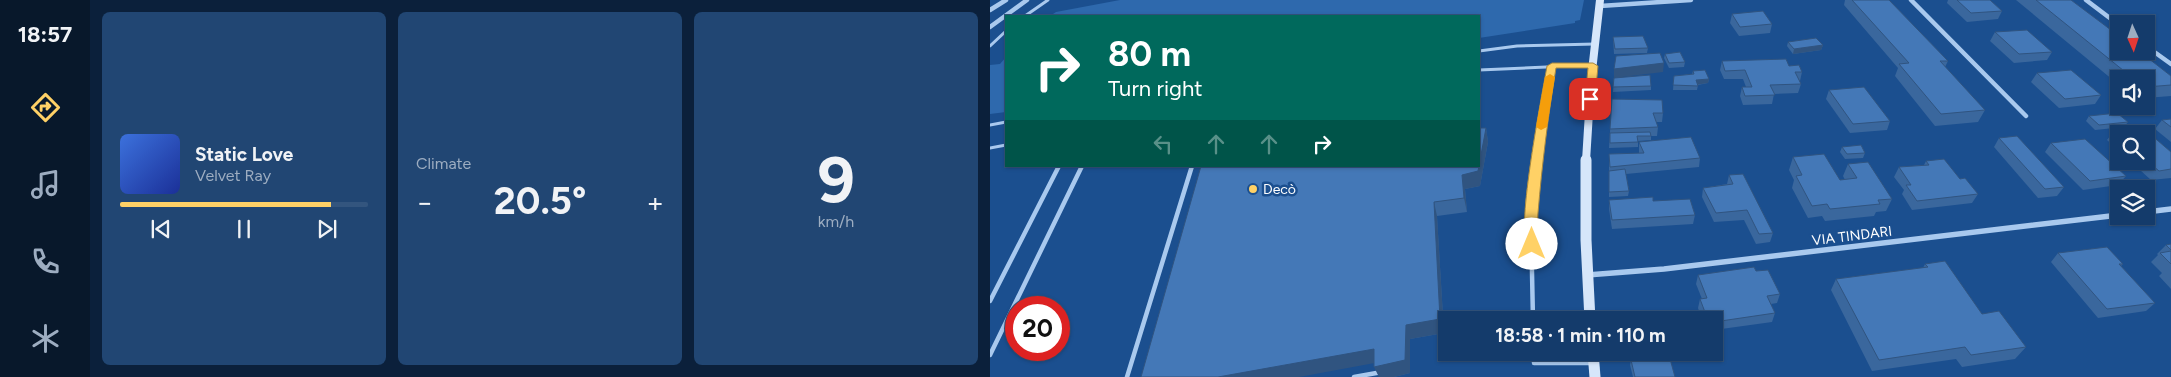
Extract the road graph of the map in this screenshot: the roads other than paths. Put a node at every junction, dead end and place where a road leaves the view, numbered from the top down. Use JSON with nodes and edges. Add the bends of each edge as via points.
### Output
{"nodes":[{"id":1,"x":1006,"y":0,"type":"edge"},
{"id":2,"x":1027,"y":0,"type":"edge"},
{"id":3,"x":1048,"y":0,"type":"edge"},
{"id":4,"x":1691,"y":0,"type":"edge"},
{"id":5,"x":1911,"y":0,"type":"edge"},
{"id":6,"x":2086,"y":0,"type":"edge"},
{"id":7,"x":1600,"y":3,"type":"edge"},
{"id":8,"x":990,"y":10,"type":"edge"},
{"id":9,"x":1006,"y":15,"type":"edge"},
{"id":10,"x":1026,"y":15,"type":"edge"},
{"id":11,"x":1005,"y":16,"type":"edge"},
{"id":12,"x":2110,"y":18,"type":"edge"},
{"id":13,"x":990,"y":27,"type":"edge"},
{"id":14,"x":1005,"y":32,"type":"edge"},
{"id":15,"x":1595,"y":44,"type":"junction"},
{"id":16,"x":990,"y":46,"type":"edge"},
{"id":17,"x":1480,"y":51,"type":"edge"},
{"id":18,"x":2155,"y":52,"type":"edge"},
{"id":19,"x":2171,"y":64,"type":"edge"},
{"id":20,"x":1552,"y":66,"type":"junction"},
{"id":21,"x":1593,"y":66,"type":"junction"},
{"id":22,"x":1480,"y":70,"type":"edge"},
{"id":23,"x":2026,"y":116,"type":"dead end"},
{"id":24,"x":1005,"y":122,"type":"edge"},
{"id":25,"x":990,"y":125,"type":"edge"},
{"id":26,"x":1005,"y":145,"type":"edge"},
{"id":27,"x":990,"y":148,"type":"edge"},
{"id":28,"x":1059,"y":167,"type":"edge"},
{"id":29,"x":1082,"y":167,"type":"edge"},
{"id":30,"x":1192,"y":167,"type":"edge"},
{"id":31,"x":2171,"y":209,"type":"edge"},
{"id":32,"x":2155,"y":211,"type":"edge"},
{"id":33,"x":2110,"y":216,"type":"edge"},
{"id":34,"x":1587,"y":275,"type":"junction"},
{"id":35,"x":990,"y":301,"type":"edge"},
{"id":36,"x":1533,"y":311,"type":"edge"},
{"id":37,"x":1589,"y":311,"type":"edge"},
{"id":38,"x":990,"y":355,"type":"edge"},
{"id":39,"x":1534,"y":361,"type":"edge"},
{"id":40,"x":1549,"y":361,"type":"edge"},
{"id":41,"x":1593,"y":361,"type":"edge"},
{"id":42,"x":1388,"y":371,"type":"edge"},
{"id":43,"x":1127,"y":377,"type":"edge"},
{"id":44,"x":1354,"y":377,"type":"edge"},
{"id":45,"x":1594,"y":377,"type":"edge"}],
"edges":[{"from":1,"to":8,"type":"street"},
{"from":2,"to":9,"type":"street"},
{"from":3,"to":10,"type":"lane"},
{"from":4,"to":7,"type":"street"},
{"from":5,"to":23,"type":"street"},
{"from":6,"to":12,"type":"street"},
{"from":7,"to":15,"type":"main road"},
{"from":11,"to":13,"type":"street"},
{"from":14,"to":16,"type":"lane"},
{"from":15,"to":17,"type":"lane","via":[[1518,46]]},
{"from":15,"to":21,"type":"main road"},
{"from":18,"to":19,"type":"street"},
{"from":20,"to":21,"type":"lane"},
{"from":20,"to":22,"type":"lane"},
{"from":20,"to":36,"type":"lane","via":[[1538,147],[1531,225]]},
{"from":21,"to":34,"type":"main road","via":[[1585,164]]},
{"from":24,"to":25,"type":"lane"},
{"from":26,"to":27,"type":"lane"},
{"from":28,"to":35,"type":"lane"},
{"from":29,"to":38,"type":"lane"},
{"from":30,"to":43,"type":"lane"},
{"from":31,"to":32,"type":"street"},
{"from":33,"to":34,"type":"street","name":"VIA TINDARI","via":[[1664,269]]},
{"from":34,"to":37,"type":"main road"},
{"from":39,"to":40,"type":"lane"},
{"from":41,"to":45,"type":"main road"},
{"from":42,"to":44,"type":"lane"}]}
